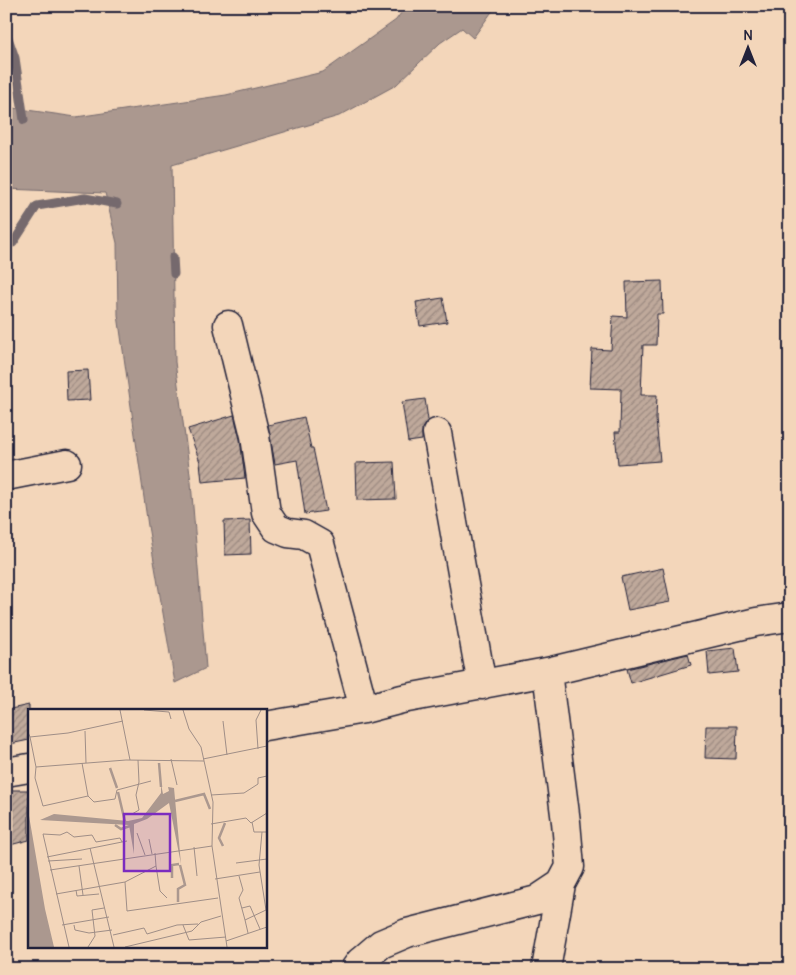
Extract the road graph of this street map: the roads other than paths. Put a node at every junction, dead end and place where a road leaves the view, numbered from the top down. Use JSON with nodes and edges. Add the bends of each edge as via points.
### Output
{"nodes":[{"id":1,"x":228,"y":325,"type":"dead end"},
{"id":2,"x":437,"y":433,"type":"dead end"},
{"id":3,"x":67,"y":464,"type":"dead end"},
{"id":4,"x":6,"y":476,"type":"edge"},
{"id":5,"x":790,"y":617,"type":"edge"},
{"id":6,"x":547,"y":672,"type":"junction"},
{"id":7,"x":482,"y":684,"type":"junction"},
{"id":8,"x":364,"y":708,"type":"junction"},
{"id":9,"x":266,"y":726,"type":"edge"},
{"id":10,"x":28,"y":768,"type":"edge"},
{"id":11,"x":6,"y":772,"type":"edge"},
{"id":12,"x":561,"y":884,"type":"junction"},
{"id":13,"x":355,"y":969,"type":"edge"},
{"id":14,"x":546,"y":969,"type":"edge"}],
"edges":[{"from":1,"to":8,"type":"street","via":[[255,436],[266,513],[276,528],[304,535],[320,544]]},
{"from":2,"to":7,"type":"street"},
{"from":3,"to":4,"type":"street"},
{"from":5,"to":6,"type":"street","via":[[756,622]]},
{"from":6,"to":7,"type":"street"},
{"from":6,"to":12,"type":"street","via":[[570,867]]},
{"from":7,"to":8,"type":"street"},
{"from":8,"to":9,"type":"street"},
{"from":10,"to":11,"type":"street"},
{"from":12,"to":13,"type":"street","via":[[537,900],[407,933],[381,944]]},
{"from":12,"to":14,"type":"street"}]}
